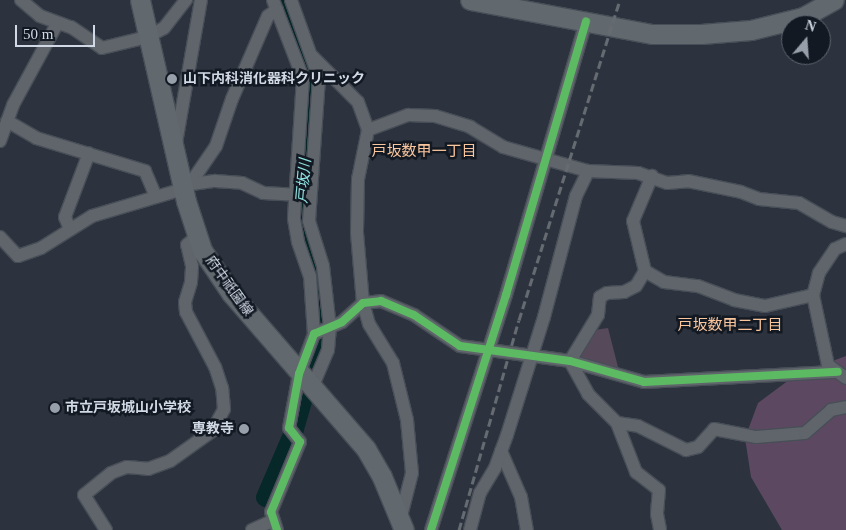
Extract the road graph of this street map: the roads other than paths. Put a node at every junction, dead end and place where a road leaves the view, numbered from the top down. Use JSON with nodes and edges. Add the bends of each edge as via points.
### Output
{"nodes":[{"id":1,"x":21,"y":0,"type":"edge"},
{"id":2,"x":140,"y":0,"type":"edge"},
{"id":3,"x":186,"y":0,"type":"edge"},
{"id":4,"x":201,"y":0,"type":"edge"},
{"id":5,"x":291,"y":0,"type":"edge"},
{"id":6,"x":470,"y":0,"type":"edge"},
{"id":7,"x":834,"y":0,"type":"edge"},
{"id":8,"x":503,"y":3,"type":"edge"},
{"id":9,"x":275,"y":5,"type":"edge"},
{"id":10,"x":586,"y":21,"type":"junction"},
{"id":11,"x":58,"y":24,"type":"junction"},
{"id":12,"x":147,"y":37,"type":"junction"},
{"id":13,"x":312,"y":56,"type":"junction"},
{"id":14,"x":186,"y":90,"type":"junction"},
{"id":15,"x":161,"y":97,"type":"junction"},
{"id":16,"x":7,"y":121,"type":"junction"},
{"id":17,"x":368,"y":130,"type":"junction"},
{"id":18,"x":0,"y":141,"type":"edge"},
{"id":19,"x":174,"y":150,"type":"junction"},
{"id":20,"x":89,"y":153,"type":"junction"},
{"id":21,"x":545,"y":159,"type":"junction"},
{"id":22,"x":588,"y":171,"type":"junction"},
{"id":23,"x":652,"y":176,"type":"junction"},
{"id":24,"x":185,"y":186,"type":"junction"},
{"id":25,"x":296,"y":195,"type":"junction"},
{"id":26,"x":156,"y":197,"type":"junction"},
{"id":27,"x":846,"y":226,"type":"edge"},
{"id":28,"x":70,"y":229,"type":"junction"},
{"id":29,"x":0,"y":237,"type":"edge"},
{"id":30,"x":196,"y":237,"type":"junction"},
{"id":31,"x":846,"y":244,"type":"edge"},
{"id":32,"x":645,"y":271,"type":"junction"},
{"id":33,"x":813,"y":295,"type":"junction"},
{"id":34,"x":363,"y":303,"type":"junction"},
{"id":35,"x":330,"y":327,"type":"junction"},
{"id":36,"x":314,"y":334,"type":"junction"},
{"id":37,"x":487,"y":350,"type":"junction"},
{"id":38,"x":532,"y":356,"type":"junction"},
{"id":39,"x":570,"y":361,"type":"junction"},
{"id":40,"x":842,"y":375,"type":"edge"},
{"id":41,"x":305,"y":381,"type":"junction"},
{"id":42,"x":846,"y":407,"type":"edge"},
{"id":43,"x":617,"y":423,"type":"junction"},
{"id":44,"x":501,"y":451,"type":"junction"},
{"id":45,"x":402,"y":525,"type":"edge"},
{"id":46,"x":275,"y":526,"type":"edge"},
{"id":47,"x":106,"y":530,"type":"edge"},
{"id":48,"x":252,"y":530,"type":"edge"},
{"id":49,"x":431,"y":530,"type":"edge"},
{"id":50,"x":470,"y":530,"type":"edge"},
{"id":51,"x":527,"y":530,"type":"edge"},
{"id":52,"x":660,"y":530,"type":"edge"}],
"edges":[{"from":1,"to":11,"type":"street","via":[[40,16]]},
{"from":2,"to":12,"type":"main road","name":"府中祇園線"},
{"from":3,"to":12,"type":"street","via":[[164,28]]},
{"from":4,"to":14,"type":"street"},
{"from":5,"to":13,"type":"street"},
{"from":6,"to":8,"type":"main road"},
{"from":7,"to":10,"type":"main road","via":[[794,19],[752,30],[652,34]]},
{"from":8,"to":10,"type":"main road"},
{"from":9,"to":24,"type":"street","via":[[216,146]]},
{"from":9,"to":25,"type":"street","via":[[303,78]]},
{"from":10,"to":21,"type":"street"},
{"from":11,"to":12,"type":"street","via":[[71,27],[102,48]]},
{"from":11,"to":16,"type":"street"},
{"from":12,"to":15,"type":"main road","name":"府中祇園線"},
{"from":13,"to":17,"type":"street","via":[[358,102]]},
{"from":13,"to":35,"type":"street","via":[[319,78],[309,221],[323,266]]},
{"from":14,"to":15,"type":"street"},
{"from":14,"to":19,"type":"street"},
{"from":15,"to":19,"type":"main road","name":"府中祇園線"},
{"from":16,"to":18,"type":"street"},
{"from":16,"to":20,"type":"street","via":[[36,138]]},
{"from":17,"to":21,"type":"street","via":[[408,115],[435,116],[470,127],[503,147]]},
{"from":17,"to":34,"type":"street","via":[[358,179],[357,233]]},
{"from":19,"to":24,"type":"main road","name":"府中祇園線"},
{"from":20,"to":26,"type":"street","via":[[145,170]]},
{"from":20,"to":28,"type":"street","via":[[65,217]]},
{"from":21,"to":22,"type":"street"},
{"from":21,"to":37,"type":"street"},
{"from":22,"to":23,"type":"street"},
{"from":22,"to":38,"type":"street","via":[[576,196]]},
{"from":23,"to":27,"type":"street","via":[[668,183],[688,181],[759,199],[799,203],[832,222]]},
{"from":23,"to":32,"type":"street","via":[[633,221]]},
{"from":24,"to":25,"type":"street","via":[[215,180],[242,183],[264,193]]},
{"from":24,"to":26,"type":"street"},
{"from":24,"to":30,"type":"main road","name":"府中祇園線"},
{"from":25,"to":36,"type":"street","via":[[295,231],[310,276]]},
{"from":26,"to":28,"type":"street","via":[[92,216]]},
{"from":28,"to":29,"type":"street","via":[[41,248],[18,256]]},
{"from":30,"to":41,"type":"main road","name":"府中祇園線","via":[[215,272]]},
{"from":30,"to":47,"type":"street","via":[[188,240],[187,245],[192,282],[185,302],[186,312],[215,367],[224,409],[212,430],[170,461],[148,469],[127,467],[111,473],[84,494]]},
{"from":31,"to":33,"type":"street","via":[[835,249],[819,273]]},
{"from":32,"to":33,"type":"street","via":[[664,282],[698,286],[734,300],[764,306]]},
{"from":32,"to":39,"type":"street","via":[[636,286],[600,297],[598,314]]},
{"from":33,"to":40,"type":"street","via":[[828,365]]},
{"from":34,"to":35,"type":"street","via":[[342,322]]},
{"from":34,"to":37,"type":"street","via":[[381,302],[414,315],[460,346]]},
{"from":34,"to":45,"type":"street","via":[[369,324],[393,364],[407,420],[412,473]]},
{"from":35,"to":36,"type":"street"},
{"from":35,"to":41,"type":"street","via":[[328,350]]},
{"from":36,"to":41,"type":"street"},
{"from":37,"to":38,"type":"street"},
{"from":37,"to":49,"type":"street"},
{"from":38,"to":39,"type":"street"},
{"from":38,"to":44,"type":"street"},
{"from":39,"to":40,"type":"street","via":[[644,382]]},
{"from":39,"to":43,"type":"street","via":[[588,394],[604,406]]},
{"from":41,"to":45,"type":"main road","name":"府中祇園線","via":[[366,449]]},
{"from":41,"to":46,"type":"street","via":[[289,428],[300,442],[285,483],[274,501]]},
{"from":42,"to":43,"type":"street","via":[[831,410],[805,433],[756,437],[714,429],[698,447],[686,450],[633,424]]},
{"from":43,"to":52,"type":"street","via":[[636,472],[659,490],[657,514]]},
{"from":44,"to":50,"type":"street","via":[[480,493]]},
{"from":44,"to":51,"type":"street","via":[[520,497]]},
{"from":46,"to":48,"type":"street"}]}
